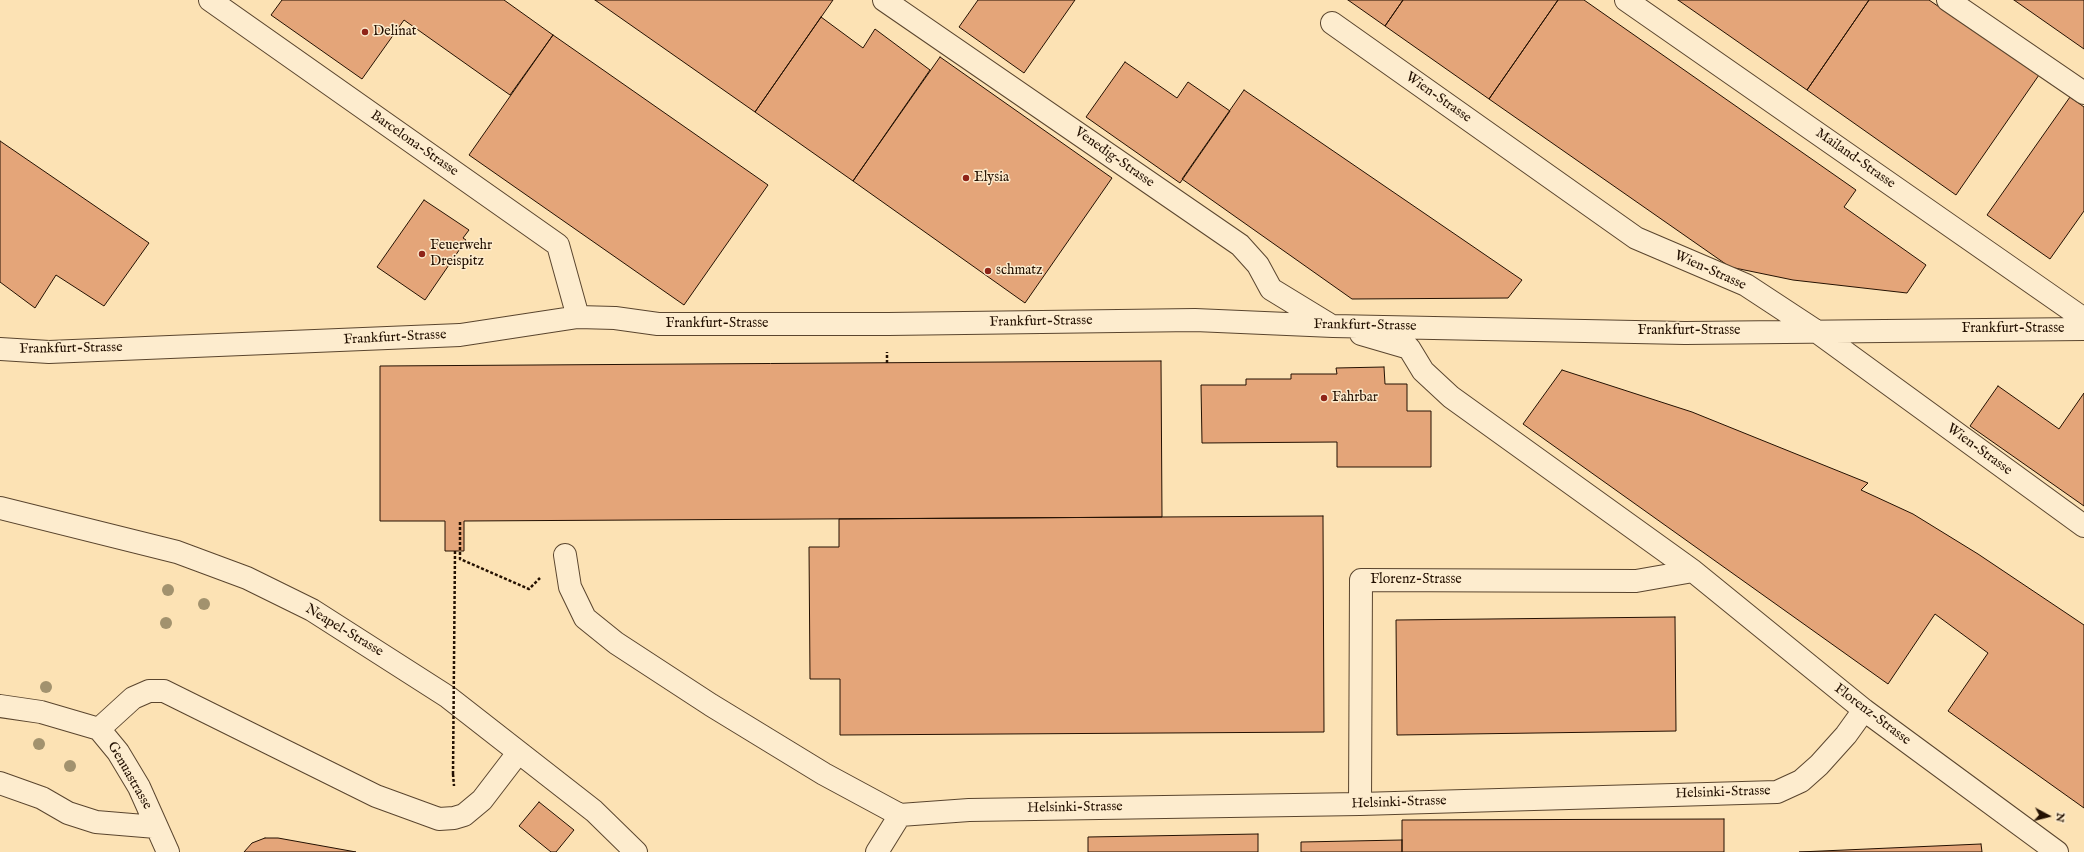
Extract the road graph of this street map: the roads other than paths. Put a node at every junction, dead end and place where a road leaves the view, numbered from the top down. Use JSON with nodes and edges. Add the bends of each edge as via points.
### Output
{"nodes":[{"id":1,"x":210,"y":0,"type":"edge"},
{"id":2,"x":884,"y":0,"type":"edge"},
{"id":3,"x":1626,"y":0,"type":"edge"},
{"id":4,"x":1948,"y":0,"type":"edge"},
{"id":5,"x":1332,"y":23,"type":"dead end"},
{"id":6,"x":2084,"y":93,"type":"edge"},
{"id":7,"x":578,"y":317,"type":"junction"},
{"id":8,"x":2084,"y":319,"type":"edge"},
{"id":9,"x":1333,"y":326,"type":"junction"},
{"id":10,"x":2084,"y":329,"type":"edge"},
{"id":11,"x":1816,"y":331,"type":"junction"},
{"id":12,"x":0,"y":349,"type":"edge"},
{"id":13,"x":0,"y":508,"type":"edge"},
{"id":14,"x":2084,"y":526,"type":"edge"},
{"id":15,"x":565,"y":555,"type":"road end"},
{"id":16,"x":1693,"y":571,"type":"junction"},
{"id":17,"x":0,"y":706,"type":"edge"},
{"id":18,"x":1864,"y":710,"type":"junction"},
{"id":19,"x":99,"y":729,"type":"junction"},
{"id":20,"x":518,"y":753,"type":"junction"},
{"id":21,"x":0,"y":783,"type":"edge"},
{"id":22,"x":1360,"y":804,"type":"junction"},
{"id":23,"x":900,"y":815,"type":"junction"},
{"id":24,"x":156,"y":827,"type":"junction"},
{"id":25,"x":883,"y":850,"type":"edge"},
{"id":26,"x":168,"y":852,"type":"edge"},
{"id":27,"x":636,"y":852,"type":"edge"},
{"id":28,"x":2057,"y":852,"type":"edge"}],
"edges":[{"from":1,"to":7,"type":"street","name":"Barcelona-Strasse","via":[[558,245]]},
{"from":2,"to":9,"type":"street","name":"Venedig-Strasse","via":[[1240,245],[1258,265],[1271,289]]},
{"from":3,"to":8,"type":"street","name":"Mailand-Strasse"},
{"from":4,"to":6,"type":"street"},
{"from":5,"to":11,"type":"street","name":"Wien-Strasse","via":[[1636,238],[1746,285]]},
{"from":7,"to":9,"type":"street","name":"Frankfurt-Strasse","via":[[615,318],[658,324],[1195,320]]},
{"from":7,"to":12,"type":"street","name":"Frankfurt-Strasse","via":[[460,335],[49,352]]},
{"from":9,"to":11,"type":"street","name":"Frankfurt-Strasse","via":[[1685,333]]},
{"from":9,"to":16,"type":"street","name":"Florenz-Strasse","via":[[1409,348],[1423,370],[1452,397]]},
{"from":10,"to":11,"type":"street","name":"Frankfurt-Strasse"},
{"from":11,"to":14,"type":"street","name":"Wien-Strasse"},
{"from":13,"to":20,"type":"street","name":"Neapel-Strasse","via":[[176,552],[247,578],[312,610],[380,652],[448,697]]},
{"from":15,"to":23,"type":"street","via":[[570,588],[585,618],[616,643],[818,770]]},
{"from":16,"to":18,"type":"street","name":"Florenz-Strasse"},
{"from":16,"to":22,"type":"street","name":"Florenz-Strasse","via":[[1636,581],[1361,580]]},
{"from":17,"to":19,"type":"street","name":"Genuastrasse","via":[[41,712]]},
{"from":18,"to":22,"type":"street","name":"Helsinki-Strasse","via":[[1819,765],[1801,781],[1777,792]]},
{"from":18,"to":28,"type":"street","name":"Florenz-Strasse"},
{"from":19,"to":20,"type":"street","via":[[133,698],[149,691],[164,691],[376,796],[439,819],[464,815],[482,800]]},
{"from":19,"to":24,"type":"street","name":"Genuastrasse","via":[[118,752],[139,787]]},
{"from":20,"to":27,"type":"street","name":"Neapel-Strasse","via":[[594,811]]},
{"from":21,"to":24,"type":"street","via":[[42,798],[68,813],[96,822]]},
{"from":22,"to":23,"type":"street","name":"Helsinki-Strasse","via":[[969,810]]},
{"from":23,"to":25,"type":"street"},
{"from":24,"to":26,"type":"street","name":"Genuastrasse"}]}
